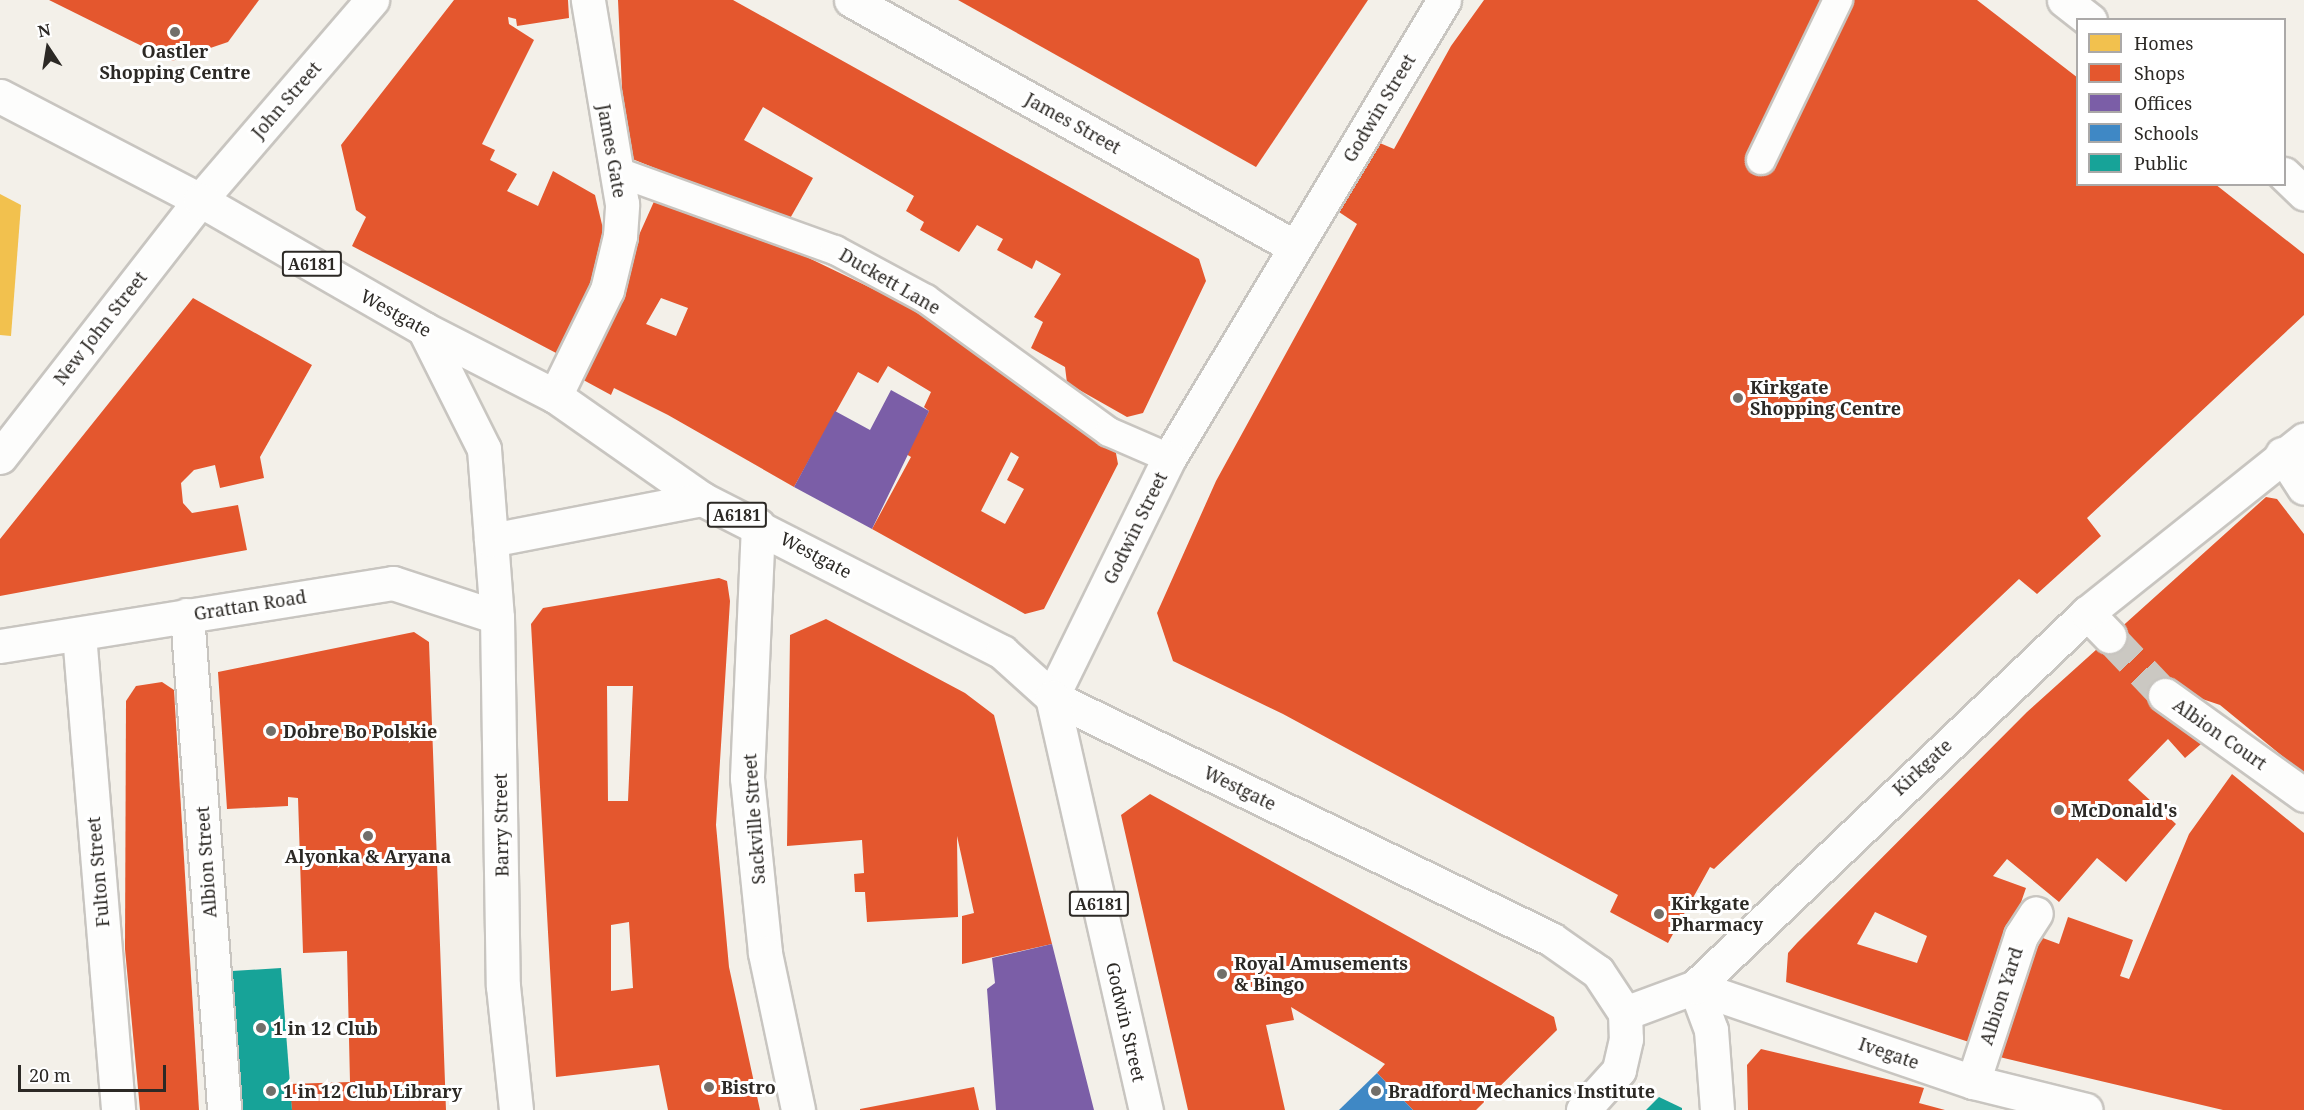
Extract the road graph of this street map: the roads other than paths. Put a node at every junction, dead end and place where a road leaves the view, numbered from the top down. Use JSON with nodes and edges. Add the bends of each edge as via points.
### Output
{"nodes":[{"id":1,"x":372,"y":0,"type":"edge"},
{"id":2,"x":588,"y":0,"type":"edge"},
{"id":3,"x":851,"y":0,"type":"edge"},
{"id":4,"x":1444,"y":0,"type":"edge"},
{"id":5,"x":1838,"y":0,"type":"edge"},
{"id":6,"x":2064,"y":0,"type":"edge"},
{"id":7,"x":2087,"y":18,"type":"edge"},
{"id":8,"x":0,"y":96,"type":"edge"},
{"id":9,"x":1761,"y":160,"type":"dead end"},
{"id":10,"x":615,"y":171,"type":"junction"},
{"id":11,"x":2286,"y":176,"type":"edge"},
{"id":12,"x":2304,"y":193,"type":"edge"},
{"id":13,"x":200,"y":200,"type":"junction"},
{"id":14,"x":1295,"y":247,"type":"junction"},
{"id":15,"x":424,"y":329,"type":"junction"},
{"id":16,"x":555,"y":396,"type":"junction"},
{"id":17,"x":2293,"y":447,"type":"edge"},
{"id":18,"x":0,"y":457,"type":"edge"},
{"id":19,"x":1169,"y":458,"type":"junction"},
{"id":20,"x":2304,"y":488,"type":"edge"},
{"id":21,"x":702,"y":499,"type":"junction"},
{"id":22,"x":758,"y":525,"type":"junction"},
{"id":23,"x":491,"y":540,"type":"junction"},
{"id":24,"x":2087,"y":613,"type":"junction"},
{"id":25,"x":187,"y":615,"type":"junction"},
{"id":26,"x":497,"y":617,"type":"junction"},
{"id":27,"x":79,"y":634,"type":"junction"},
{"id":28,"x":2109,"y":636,"type":"tunnel mouth"},
{"id":29,"x":0,"y":646,"type":"edge"},
{"id":30,"x":2165,"y":695,"type":"tunnel mouth"},
{"id":31,"x":1052,"y":697,"type":"junction"},
{"id":32,"x":2304,"y":795,"type":"edge"},
{"id":33,"x":2036,"y":913,"type":"dead end"},
{"id":34,"x":1695,"y":987,"type":"junction"},
{"id":35,"x":1625,"y":1013,"type":"junction"},
{"id":36,"x":1973,"y":1082,"type":"junction"},
{"id":37,"x":220,"y":1109,"type":"edge"},
{"id":38,"x":118,"y":1110,"type":"edge"},
{"id":39,"x":516,"y":1110,"type":"edge"},
{"id":40,"x":798,"y":1110,"type":"edge"},
{"id":41,"x":1146,"y":1110,"type":"edge"},
{"id":42,"x":1582,"y":1110,"type":"edge"},
{"id":43,"x":1716,"y":1110,"type":"edge"},
{"id":44,"x":2086,"y":1110,"type":"edge"}],
"edges":[{"from":1,"to":13,"type":"street","name":"John Street"},
{"from":2,"to":10,"type":"street","name":"James Gate"},
{"from":3,"to":14,"type":"street","name":"James Street"},
{"from":4,"to":14,"type":"street","name":"Godwin Street"},
{"from":5,"to":9,"type":"lane"},
{"from":6,"to":7,"type":"street"},
{"from":8,"to":13,"type":"street","name":"Westgate","number":"A6181"},
{"from":10,"to":16,"type":"street","name":"James Gate","via":[[622,204],[607,290]]},
{"from":10,"to":19,"type":"lane","name":"Duckett Lane","via":[[835,250],[926,299],[1109,432]]},
{"from":11,"to":12,"type":"street"},
{"from":13,"to":15,"type":"street","name":"Westgate","number":"A6181"},
{"from":13,"to":18,"type":"street","name":"New John Street"},
{"from":14,"to":19,"type":"street","name":"Godwin Street"},
{"from":15,"to":16,"type":"street","name":"Westgate","number":"A6181"},
{"from":15,"to":23,"type":"street","name":"Barry Street","via":[[484,449]]},
{"from":16,"to":21,"type":"street","name":"Westgate","number":"A6181"},
{"from":17,"to":20,"type":"street"},
{"from":17,"to":24,"type":"street","name":"Kirkgate"},
{"from":19,"to":31,"type":"street","name":"Godwin Street"},
{"from":21,"to":22,"type":"street","name":"Westgate","number":"A6181"},
{"from":21,"to":23,"type":"street","number":"A6181"},
{"from":22,"to":31,"type":"street","name":"Westgate","number":"A6181","via":[[1002,652]]},
{"from":22,"to":40,"type":"street","name":"Sackville Street","via":[[747,778],[765,953]]},
{"from":23,"to":26,"type":"street","name":"Barry Street"},
{"from":24,"to":28,"type":"street"},
{"from":24,"to":34,"type":"street","name":"Kirkgate"},
{"from":25,"to":26,"type":"street","name":"Grattan Road","via":[[393,583]]},
{"from":25,"to":27,"type":"street","name":"Grattan Road"},
{"from":25,"to":37,"type":"street","name":"Albion Street"},
{"from":26,"to":39,"type":"street","name":"Barry Street","via":[[503,986]]},
{"from":27,"to":29,"type":"street","name":"Grattan Road"},
{"from":27,"to":38,"type":"street","name":"Fulton Street"},
{"from":30,"to":32,"type":"street","name":"Albion Court"},
{"from":31,"to":35,"type":"street","name":"Westgate","via":[[1551,939],[1598,972]]},
{"from":31,"to":41,"type":"street","name":"Godwin Street","number":"A6181"},
{"from":33,"to":36,"type":"street","name":"Albion Yard","via":[[2021,936]]},
{"from":34,"to":35,"type":"street","name":"Kirkgate"},
{"from":34,"to":36,"type":"street","name":"Ivegate"},
{"from":34,"to":43,"type":"street","via":[[1711,1030]]},
{"from":35,"to":42,"type":"street","via":[[1619,1070]]},
{"from":36,"to":44,"type":"street","name":"Ivegate"}]}
